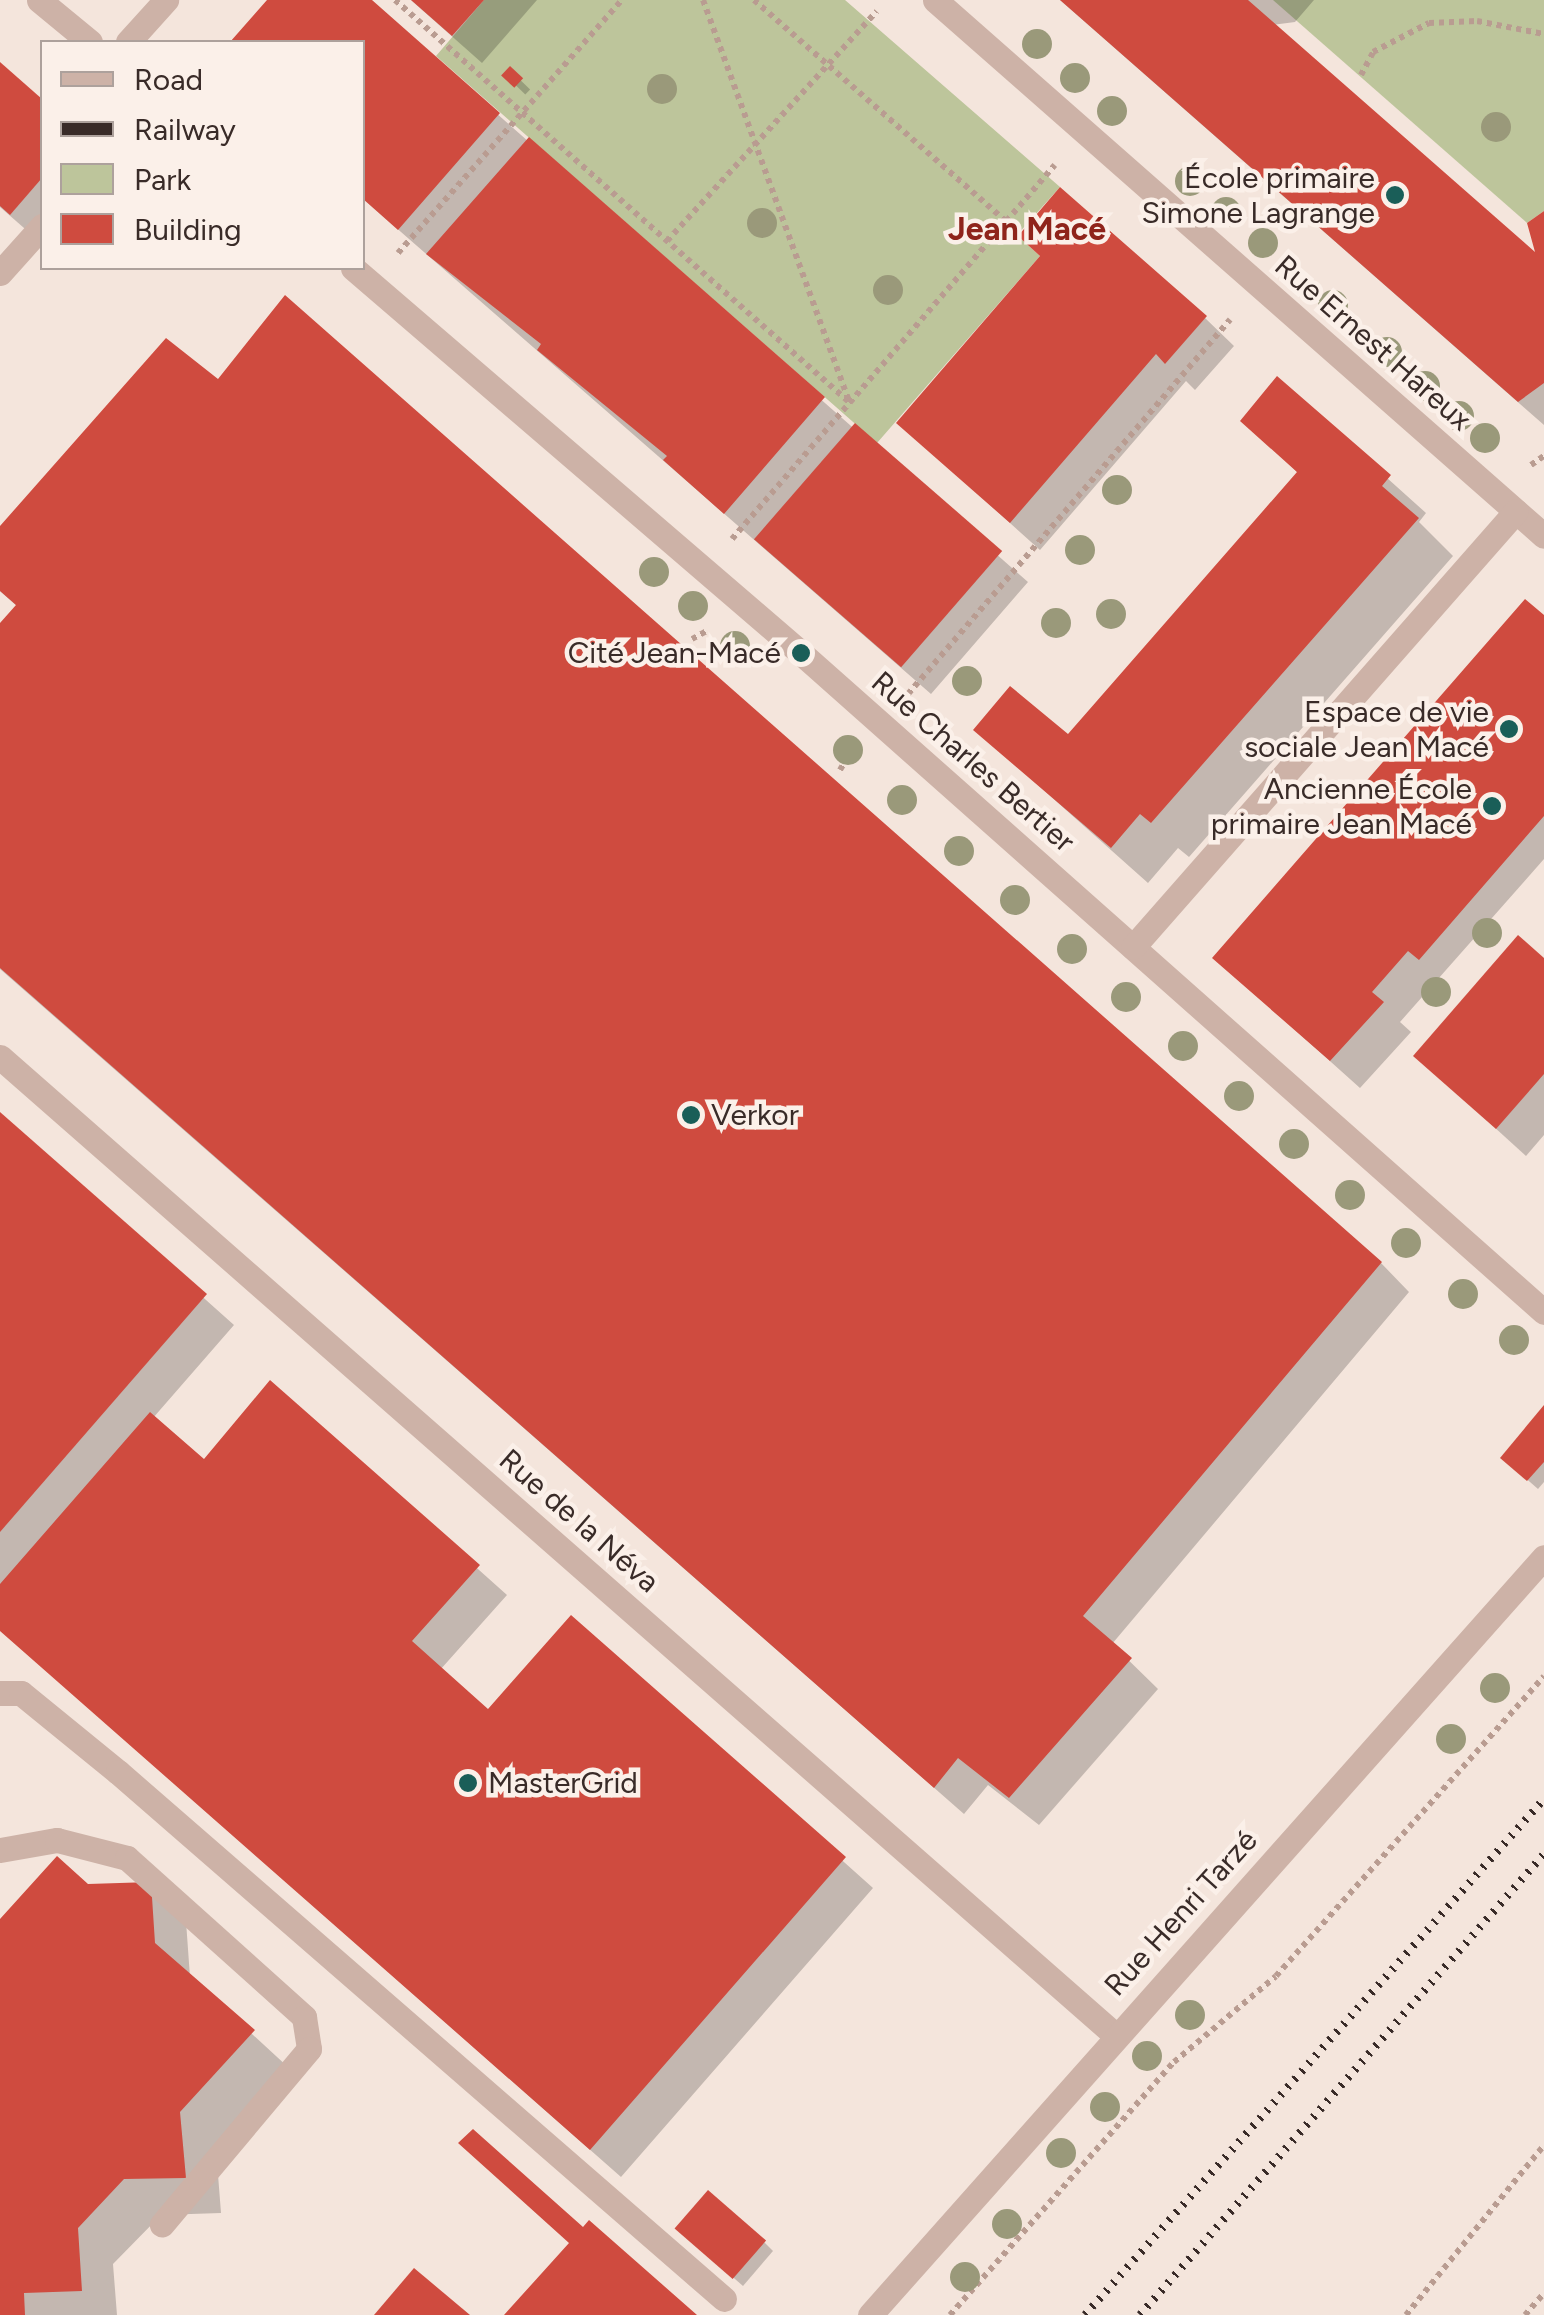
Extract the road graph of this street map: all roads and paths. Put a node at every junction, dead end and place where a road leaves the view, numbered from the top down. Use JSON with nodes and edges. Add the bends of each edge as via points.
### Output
{"nodes":[{"id":1,"x":39,"y":0,"type":"edge"},
{"id":2,"x":166,"y":0,"type":"edge"},
{"id":3,"x":396,"y":0,"type":"edge"},
{"id":4,"x":622,"y":0,"type":"edge"},
{"id":5,"x":703,"y":0,"type":"edge"},
{"id":6,"x":754,"y":0,"type":"edge"},
{"id":7,"x":935,"y":0,"type":"edge"},
{"id":8,"x":877,"y":11,"type":"dead end"},
{"id":9,"x":1544,"y":34,"type":"edge"},
{"id":10,"x":88,"y":40,"type":"edge"},
{"id":11,"x":130,"y":40,"type":"edge"},
{"id":12,"x":828,"y":64,"type":"junction"},
{"id":13,"x":1362,"y":75,"type":"dead end"},
{"id":14,"x":522,"y":112,"type":"junction"},
{"id":15,"x":755,"y":144,"type":"junction"},
{"id":16,"x":1055,"y":165,"type":"dead end"},
{"id":17,"x":1006,"y":222,"type":"junction"},
{"id":18,"x":40,"y":228,"type":"edge"},
{"id":19,"x":667,"y":241,"type":"junction"},
{"id":20,"x":398,"y":252,"type":"dead end"},
{"id":21,"x":354,"y":270,"type":"edge"},
{"id":22,"x":0,"y":273,"type":"edge"},
{"id":23,"x":1230,"y":319,"type":"dead end"},
{"id":24,"x":850,"y":402,"type":"junction"},
{"id":25,"x":1544,"y":456,"type":"edge"},
{"id":26,"x":1530,"y":466,"type":"dead end"},
{"id":27,"x":1516,"y":511,"type":"junction"},
{"id":28,"x":1544,"y":536,"type":"edge"},
{"id":29,"x":728,"y":544,"type":"dead end"},
{"id":30,"x":904,"y":698,"type":"dead end"},
{"id":31,"x":1134,"y":946,"type":"junction"},
{"id":32,"x":0,"y":1057,"type":"edge"},
{"id":33,"x":1544,"y":1312,"type":"edge"},
{"id":34,"x":1544,"y":1556,"type":"edge"},
{"id":35,"x":1544,"y":1676,"type":"edge"},
{"id":36,"x":0,"y":1694,"type":"edge"},
{"id":37,"x":0,"y":1850,"type":"edge"},
{"id":38,"x":1115,"y":2035,"type":"junction"},
{"id":39,"x":1544,"y":2144,"type":"edge"},
{"id":40,"x":162,"y":2224,"type":"dead end"},
{"id":41,"x":1544,"y":2293,"type":"edge"},
{"id":42,"x":724,"y":2299,"type":"dead end"},
{"id":43,"x":870,"y":2315,"type":"edge"},
{"id":44,"x":950,"y":2315,"type":"edge"},
{"id":45,"x":1406,"y":2315,"type":"edge"},
{"id":46,"x":1525,"y":2315,"type":"edge"}],
"edges":[{"from":1,"to":10,"type":"street"},
{"from":2,"to":11,"type":"street"},
{"from":3,"to":14,"type":"path"},
{"from":4,"to":14,"type":"path"},
{"from":5,"to":15,"type":"path"},
{"from":6,"to":12,"type":"path"},
{"from":7,"to":27,"type":"street","name":"Rue Ernest Hareux"},
{"from":8,"to":12,"type":"path"},
{"from":9,"to":13,"type":"path","via":[[1477,22],[1429,23],[1373,52]]},
{"from":12,"to":15,"type":"path"},
{"from":12,"to":17,"type":"path"},
{"from":14,"to":19,"type":"path"},
{"from":14,"to":20,"type":"path"},
{"from":15,"to":19,"type":"path"},
{"from":15,"to":24,"type":"path"},
{"from":16,"to":17,"type":"path"},
{"from":17,"to":24,"type":"path"},
{"from":18,"to":22,"type":"street"},
{"from":19,"to":24,"type":"path"},
{"from":21,"to":31,"type":"street","name":"Rue Charles Bertier"},
{"from":23,"to":30,"type":"path"},
{"from":24,"to":29,"type":"path"},
{"from":25,"to":26,"type":"path"},
{"from":27,"to":28,"type":"street","name":"Rue Ernest Hareux"},
{"from":27,"to":31,"type":"street"},
{"from":31,"to":33,"type":"street","name":"Rue Charles Bertier"},
{"from":32,"to":38,"type":"street","name":"Rue de la Néva"},
{"from":34,"to":38,"type":"street","name":"Rue Henri Tarzé"},
{"from":35,"to":44,"type":"path","via":[[1276,1976],[1174,2062]]},
{"from":36,"to":42,"type":"street","via":[[20,1693],[118,1772]]},
{"from":37,"to":40,"type":"street","via":[[58,1840],[127,1858],[304,2018],[309,2049]]},
{"from":38,"to":43,"type":"street","name":"Rue Henri Tarzé"},
{"from":39,"to":45,"type":"path"},
{"from":41,"to":46,"type":"path"}]}
